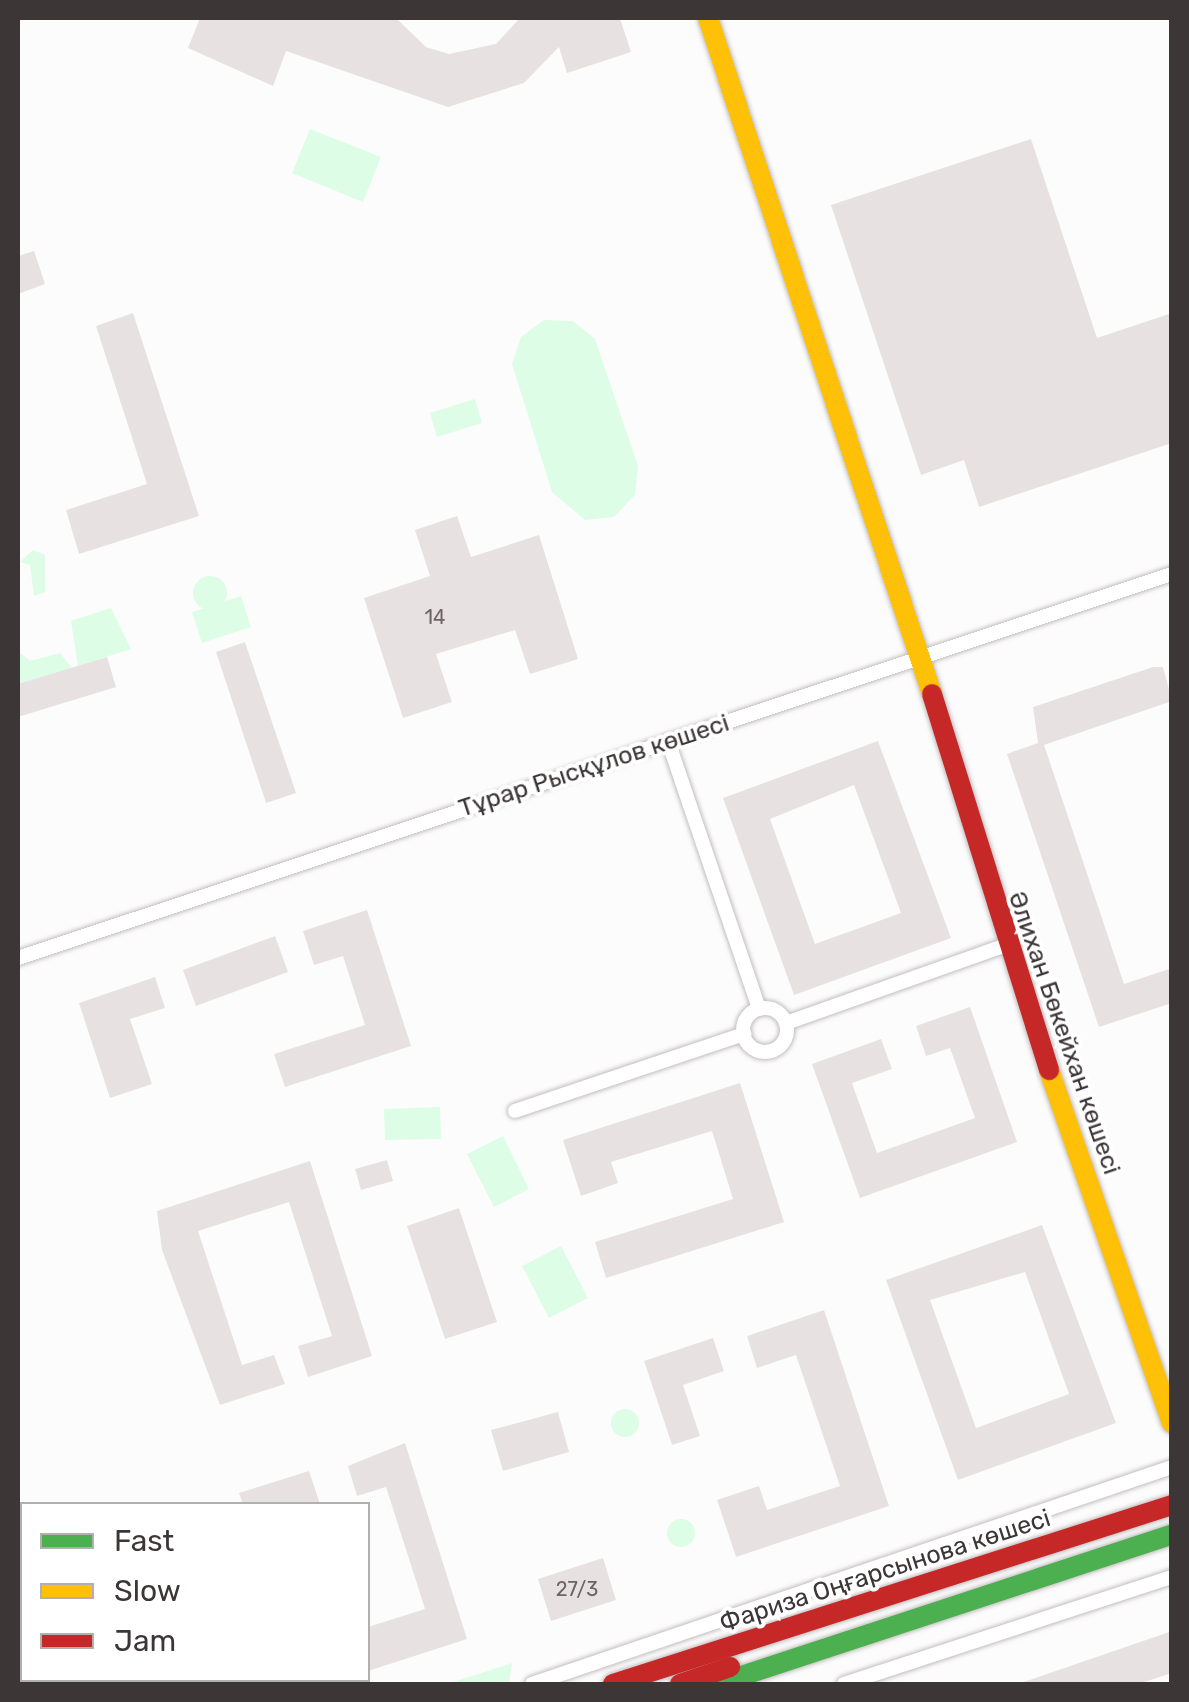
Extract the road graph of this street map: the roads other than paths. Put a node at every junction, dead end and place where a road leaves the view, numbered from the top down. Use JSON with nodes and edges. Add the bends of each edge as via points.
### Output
{"nodes":[{"id":1,"x":708,"y":18,"type":"edge"},
{"id":2,"x":1172,"y":574,"type":"edge"},
{"id":3,"x":920,"y":656,"type":"junction"},
{"id":4,"x":668,"y":741,"type":"junction"},
{"id":5,"x":1006,"y":946,"type":"junction"},
{"id":6,"x":18,"y":958,"type":"edge"},
{"id":7,"x":759,"y":1009,"type":"junction"},
{"id":8,"x":786,"y":1024,"type":"junction"},
{"id":9,"x":744,"y":1034,"type":"junction"},
{"id":10,"x":516,"y":1111,"type":"dead end"},
{"id":11,"x":1172,"y":1423,"type":"edge"},
{"id":12,"x":1172,"y":1467,"type":"edge"},
{"id":13,"x":1172,"y":1506,"type":"edge"},
{"id":14,"x":1172,"y":1523,"type":"edge"},
{"id":15,"x":1172,"y":1534,"type":"edge"},
{"id":16,"x":1172,"y":1577,"type":"edge"},
{"id":17,"x":1021,"y":1584,"type":"junction"},
{"id":18,"x":910,"y":1590,"type":"junction"},
{"id":19,"x":869,"y":1681,"type":"edge"},
{"id":20,"x":532,"y":1684,"type":"edge"},
{"id":21,"x":613,"y":1684,"type":"edge"},
{"id":22,"x":680,"y":1684,"type":"edge"},
{"id":23,"x":717,"y":1684,"type":"edge"},
{"id":24,"x":844,"y":1684,"type":"edge"}],
"edges":[{"from":1,"to":3,"type":"street","name":"Әлихан Бөкейхан көшесі"},
{"from":2,"to":3,"type":"street","name":"Тұрар Рысқұлов көшесі"},
{"from":3,"to":4,"type":"street","name":"Тұрар Рысқұлов көшесі"},
{"from":3,"to":5,"type":"street","name":"Әлихан Бөкейхан көшесі"},
{"from":4,"to":6,"type":"street","name":"Тұрар Рысқұлов көшесі"},
{"from":4,"to":7,"type":"street"},
{"from":5,"to":8,"type":"street"},
{"from":5,"to":11,"type":"street","name":"Әлихан Бөкейхан көшесі"},
{"from":7,"to":8,"type":"street"},
{"from":7,"to":9,"type":"street"},
{"from":8,"to":9,"type":"street","via":[[771,1051]]},
{"from":9,"to":10,"type":"street"},
{"from":12,"to":20,"type":"street"},
{"from":13,"to":18,"type":"street","name":"Фариза Оңғарсынова көшесі"},
{"from":14,"to":17,"type":"street","via":[[1009,1578]]},
{"from":15,"to":17,"type":"street"},
{"from":16,"to":19,"type":"street"},
{"from":17,"to":23,"type":"street"},
{"from":18,"to":21,"type":"street","name":"Фариза Оңғарсынова көшесі"},
{"from":18,"to":22,"type":"street","via":[[944,1591]]},
{"from":19,"to":24,"type":"street"}]}
